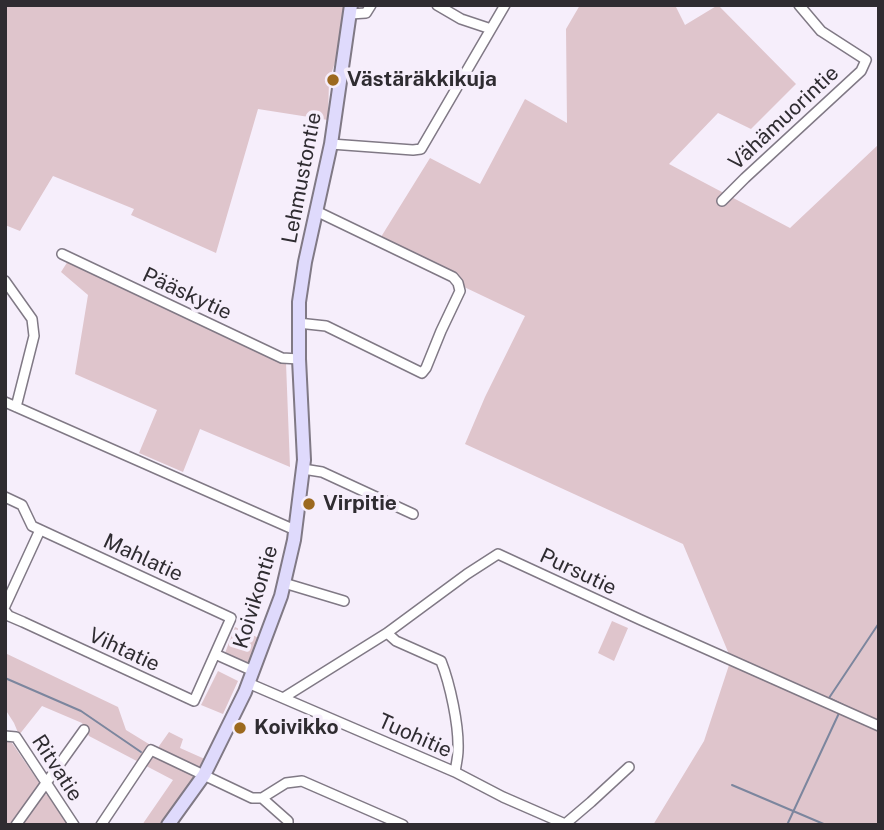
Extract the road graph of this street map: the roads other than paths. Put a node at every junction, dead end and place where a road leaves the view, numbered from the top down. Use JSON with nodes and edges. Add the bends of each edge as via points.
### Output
{"nodes":[{"id":1,"x":371,"y":5,"type":"edge"},
{"id":2,"x":438,"y":5,"type":"edge"},
{"id":3,"x":505,"y":5,"type":"edge"},
{"id":4,"x":799,"y":5,"type":"edge"},
{"id":5,"x":351,"y":10,"type":"edge"},
{"id":6,"x":491,"y":29,"type":"junction"},
{"id":7,"x":331,"y":144,"type":"junction"},
{"id":8,"x":722,"y":201,"type":"dead end"},
{"id":9,"x":316,"y":211,"type":"junction"},
{"id":10,"x":62,"y":254,"type":"dead end"},
{"id":11,"x":5,"y":281,"type":"edge"},
{"id":12,"x":298,"y":323,"type":"junction"},
{"id":13,"x":299,"y":359,"type":"junction"},
{"id":14,"x":5,"y":402,"type":"edge"},
{"id":15,"x":16,"y":407,"type":"junction"},
{"id":16,"x":303,"y":469,"type":"junction"},
{"id":17,"x":5,"y":497,"type":"edge"},
{"id":18,"x":413,"y":514,"type":"dead end"},
{"id":19,"x":40,"y":530,"type":"junction"},
{"id":20,"x":295,"y":530,"type":"junction"},
{"id":21,"x":284,"y":583,"type":"junction"},
{"id":22,"x":344,"y":601,"type":"dead end"},
{"id":23,"x":5,"y":609,"type":"edge"},
{"id":24,"x":387,"y":633,"type":"junction"},
{"id":25,"x":215,"y":654,"type":"junction"},
{"id":26,"x":210,"y":665,"type":"joint"},
{"id":27,"x":251,"y":677,"type":"junction"},
{"id":28,"x":283,"y":698,"type":"junction"},
{"id":29,"x":879,"y":726,"type":"edge"},
{"id":30,"x":84,"y":730,"type":"dead end"},
{"id":31,"x":7,"y":735,"type":"edge"},
{"id":32,"x":629,"y":767,"type":"dead end"},
{"id":33,"x":455,"y":772,"type":"junction"},
{"id":34,"x":204,"y":775,"type":"junction"},
{"id":35,"x":45,"y":784,"type":"junction"},
{"id":36,"x":262,"y":798,"type":"junction"},
{"id":37,"x":16,"y":825,"type":"edge"},
{"id":38,"x":74,"y":825,"type":"edge"},
{"id":39,"x":102,"y":825,"type":"edge"},
{"id":40,"x":168,"y":825,"type":"edge"},
{"id":41,"x":288,"y":825,"type":"edge"},
{"id":42,"x":403,"y":825,"type":"edge"},
{"id":43,"x":565,"y":825,"type":"edge"}],
"edges":[{"from":1,"to":5,"type":"street","via":[[366,13]]},
{"from":2,"to":6,"type":"street"},
{"from":3,"to":6,"type":"street"},
{"from":4,"to":8,"type":"street","name":"Vähämuorintie","via":[[821,31],[866,60],[861,71]]},
{"from":5,"to":7,"type":"main road","name":"Lehmustontie"},
{"from":6,"to":7,"type":"street","via":[[421,149]]},
{"from":7,"to":9,"type":"main road","name":"Lehmustontie"},
{"from":9,"to":12,"type":"main road","name":"Lehmustontie"},
{"from":9,"to":12,"type":"street","via":[[453,277],[460,291],[422,373],[326,326]]},
{"from":10,"to":13,"type":"street","name":"Pääskytie","via":[[282,358]]},
{"from":11,"to":15,"type":"street","via":[[32,319],[34,336]]},
{"from":12,"to":13,"type":"main road","name":"Lehmustontie"},
{"from":13,"to":16,"type":"main road","name":"Koivikontie"},
{"from":14,"to":15,"type":"street"},
{"from":15,"to":20,"type":"street"},
{"from":16,"to":18,"type":"street","via":[[322,472]]},
{"from":16,"to":20,"type":"main road","name":"Koivikontie"},
{"from":17,"to":19,"type":"street","name":"Mahlatie","via":[[22,505],[32,526]]},
{"from":19,"to":23,"type":"street","name":"Vihtatie"},
{"from":19,"to":25,"type":"street","name":"Mahlatie","via":[[234,619]]},
{"from":20,"to":21,"type":"main road","name":"Koivikontie"},
{"from":21,"to":22,"type":"street"},
{"from":21,"to":27,"type":"main road","name":"Koivikontie"},
{"from":23,"to":26,"type":"street","name":"Vihtatie","via":[[9,616],[194,701]]},
{"from":24,"to":28,"type":"street","name":"Pursutie"},
{"from":24,"to":29,"type":"street","name":"Pursutie","via":[[498,554]]},
{"from":24,"to":33,"type":"street","via":[[441,661],[457,730]]},
{"from":25,"to":26,"type":"street","name":"Mahlatie"},
{"from":25,"to":27,"type":"street","name":"Tuohitie"},
{"from":27,"to":28,"type":"street","name":"Tuohitie"},
{"from":27,"to":34,"type":"main road","name":"Koivikontie"},
{"from":28,"to":33,"type":"street","name":"Tuohitie"},
{"from":30,"to":35,"type":"street"},
{"from":31,"to":35,"type":"street","name":"Ritvatie","via":[[16,737]]},
{"from":32,"to":43,"type":"street"},
{"from":33,"to":43,"type":"street","name":"Tuohitie"},
{"from":34,"to":36,"type":"street","via":[[252,798]]},
{"from":34,"to":39,"type":"street","via":[[151,750]]},
{"from":34,"to":40,"type":"main road","name":"Koivikontie"},
{"from":35,"to":37,"type":"street"},
{"from":35,"to":38,"type":"street","name":"Ritvatie"},
{"from":36,"to":41,"type":"street"},
{"from":36,"to":42,"type":"street","via":[[286,783],[302,781]]}]}
